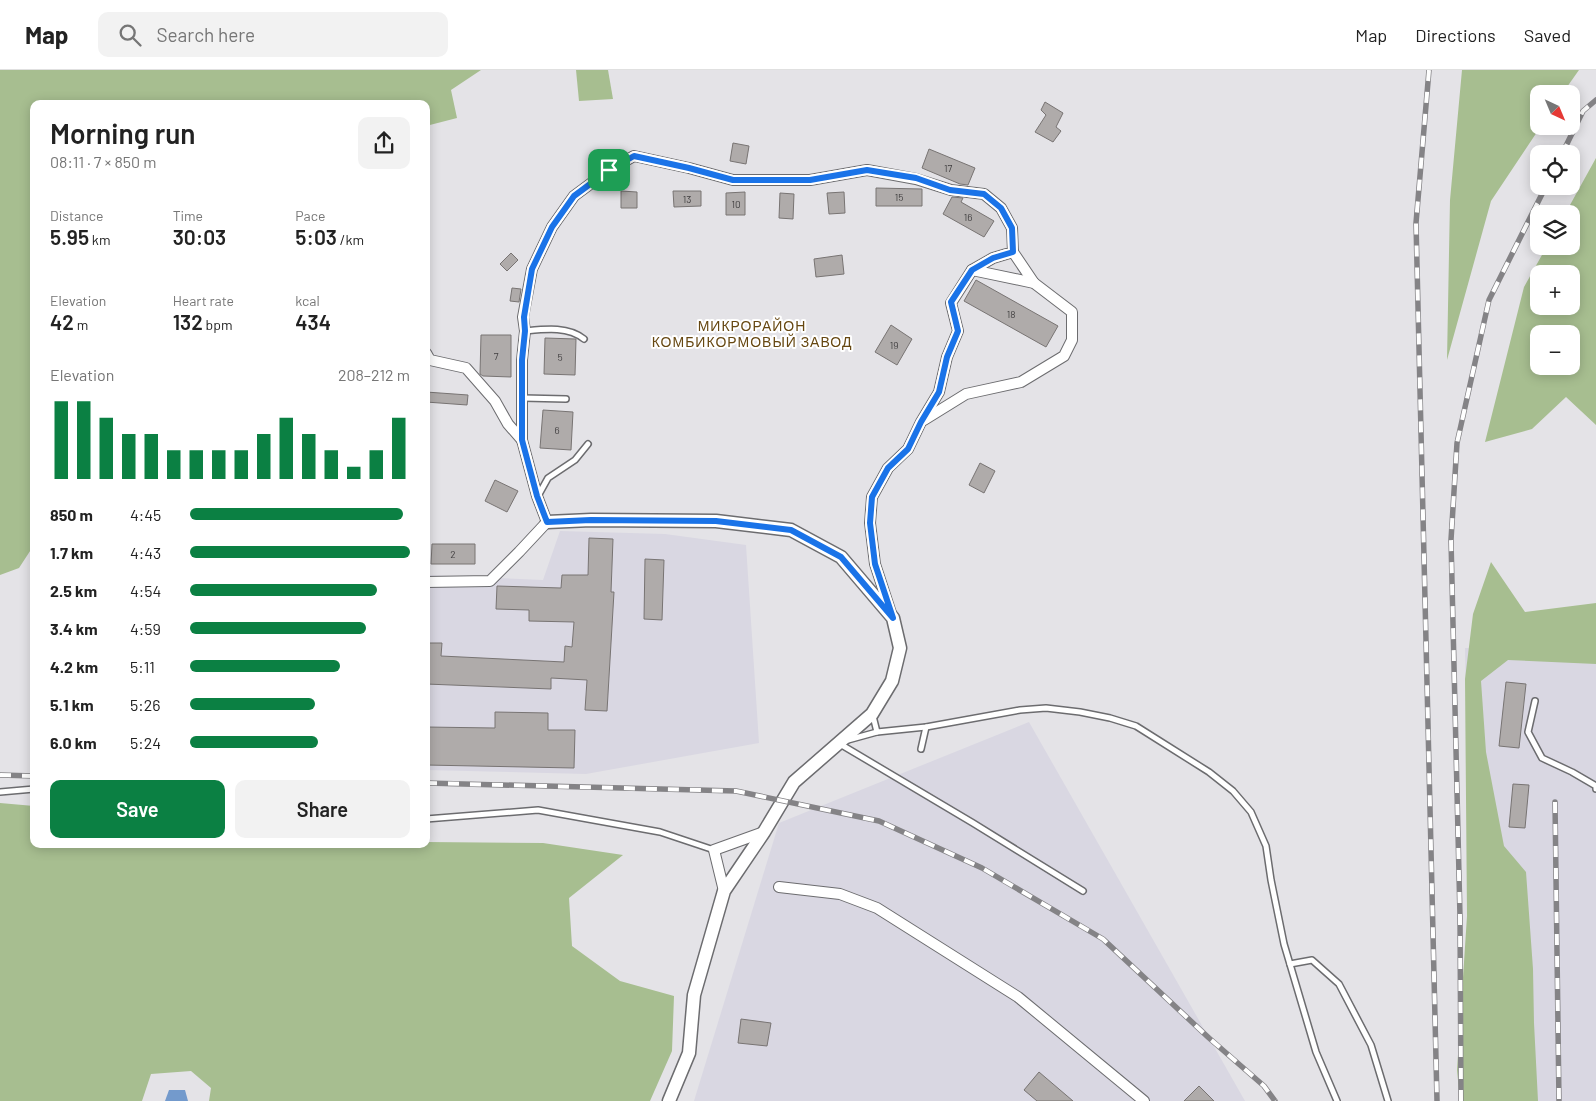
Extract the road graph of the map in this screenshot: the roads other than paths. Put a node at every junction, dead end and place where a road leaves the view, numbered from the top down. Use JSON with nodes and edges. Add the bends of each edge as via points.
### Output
{"nodes":[{"id":1,"x":1013,"y":252,"type":"junction"},
{"id":2,"x":972,"y":270,"type":"junction"},
{"id":3,"x":1034,"y":283,"type":"junction"},
{"id":4,"x":525,"y":331,"type":"junction"},
{"id":5,"x":584,"y":339,"type":"dead end"},
{"id":6,"x":430,"y":360,"type":"edge"},
{"id":7,"x":522,"y":398,"type":"junction"},
{"id":8,"x":566,"y":399,"type":"dead end"},
{"id":9,"x":921,"y":422,"type":"junction"},
{"id":10,"x":522,"y":440,"type":"junction"},
{"id":11,"x":588,"y":444,"type":"dead end"},
{"id":12,"x":537,"y":496,"type":"junction"},
{"id":13,"x":547,"y":522,"type":"junction"},
{"id":14,"x":430,"y":582,"type":"edge"},
{"id":15,"x":893,"y":618,"type":"junction"},
{"id":16,"x":1535,"y":701,"type":"dead end"},
{"id":17,"x":872,"y":714,"type":"junction"},
{"id":18,"x":926,"y":727,"type":"junction"},
{"id":19,"x":878,"y":732,"type":"junction"},
{"id":20,"x":838,"y":742,"type":"junction"},
{"id":21,"x":921,"y":749,"type":"dead end"},
{"id":22,"x":30,"y":789,"type":"edge"},
{"id":23,"x":1596,"y":789,"type":"edge"},
{"id":24,"x":0,"y":792,"type":"edge"},
{"id":25,"x":430,"y":819,"type":"edge"},
{"id":26,"x":764,"y":832,"type":"junction"},
{"id":27,"x":714,"y":850,"type":"junction"},
{"id":28,"x":778,"y":887,"type":"dead end"},
{"id":29,"x":724,"y":891,"type":"junction"},
{"id":30,"x":1084,"y":891,"type":"dead end"},
{"id":31,"x":1290,"y":964,"type":"junction"},
{"id":32,"x":669,"y":1101,"type":"edge"},
{"id":33,"x":1144,"y":1101,"type":"edge"},
{"id":34,"x":1337,"y":1101,"type":"edge"},
{"id":35,"x":1388,"y":1101,"type":"edge"}],
"edges":[{"from":1,"to":2,"type":"street","via":[[993,258]]},
{"from":1,"to":3,"type":"street"},
{"from":1,"to":4,"type":"street","via":[[1012,228],[1001,208],[984,194],[950,190],[916,178],[867,170],[810,180],[733,180],[634,156],[574,196],[552,227],[532,269],[524,317]]},
{"from":2,"to":3,"type":"street"},
{"from":2,"to":9,"type":"street","via":[[951,302],[958,331],[947,357],[939,392]]},
{"from":3,"to":9,"type":"street","via":[[1072,312],[1072,340],[1064,356],[1021,382],[966,394]]},
{"from":4,"to":5,"type":"lane","via":[[549,328],[576,332]]},
{"from":4,"to":7,"type":"street"},
{"from":6,"to":10,"type":"street","via":[[466,368],[495,401]]},
{"from":7,"to":8,"type":"lane"},
{"from":7,"to":10,"type":"street"},
{"from":9,"to":15,"type":"street","via":[[908,449],[888,468],[872,497],[870,523],[875,564]]},
{"from":10,"to":12,"type":"street"},
{"from":11,"to":12,"type":"lane","via":[[575,460],[548,478]]},
{"from":12,"to":13,"type":"street"},
{"from":13,"to":14,"type":"street","via":[[490,581]]},
{"from":13,"to":15,"type":"street","via":[[716,521],[791,530],[841,557]]},
{"from":15,"to":17,"type":"street","via":[[900,648],[892,681]]},
{"from":16,"to":23,"type":"lane","via":[[1528,732],[1542,758],[1572,772]]},
{"from":17,"to":19,"type":"lane"},
{"from":17,"to":20,"type":"street"},
{"from":18,"to":19,"type":"lane"},
{"from":18,"to":21,"type":"lane"},
{"from":18,"to":31,"type":"lane","via":[[1046,708],[1080,712],[1136,726],[1169,746],[1233,791],[1251,812],[1266,846]]},
{"from":19,"to":20,"type":"lane"},
{"from":20,"to":26,"type":"street","via":[[794,782]]},
{"from":20,"to":30,"type":"lane"},
{"from":22,"to":24,"type":"lane"},
{"from":25,"to":27,"type":"lane","via":[[538,810],[660,832]]},
{"from":26,"to":27,"type":"street"},
{"from":26,"to":29,"type":"street"},
{"from":27,"to":29,"type":"street"},
{"from":28,"to":33,"type":"street","via":[[840,894],[878,908],[1018,996]]},
{"from":29,"to":32,"type":"street","via":[[694,995],[688,1053]]},
{"from":31,"to":34,"type":"lane","via":[[1316,1052]]},
{"from":31,"to":35,"type":"lane","via":[[1312,960],[1339,984],[1372,1045]]}]}
